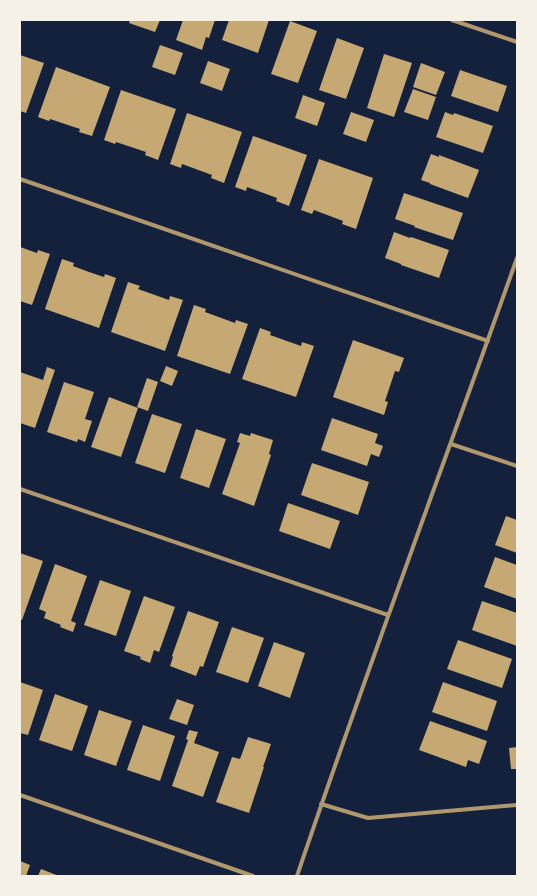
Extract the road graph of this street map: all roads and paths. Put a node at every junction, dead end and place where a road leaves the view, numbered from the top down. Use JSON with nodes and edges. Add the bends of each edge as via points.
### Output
{"nodes":[{"id":1,"x":452,"y":20,"type":"edge"},
{"id":2,"x":517,"y":42,"type":"edge"},
{"id":3,"x":20,"y":179,"type":"edge"},
{"id":4,"x":517,"y":258,"type":"edge"},
{"id":5,"x":488,"y":341,"type":"junction"},
{"id":6,"x":451,"y":444,"type":"junction"},
{"id":7,"x":517,"y":466,"type":"edge"},
{"id":8,"x":20,"y":488,"type":"edge"},
{"id":9,"x":388,"y":615,"type":"junction"},
{"id":10,"x":20,"y":795,"type":"edge"},
{"id":11,"x":321,"y":804,"type":"junction"},
{"id":12,"x":517,"y":805,"type":"edge"},
{"id":13,"x":253,"y":876,"type":"edge"},
{"id":14,"x":297,"y":876,"type":"edge"}],
"edges":[{"from":1,"to":2,"type":"street"},
{"from":3,"to":5,"type":"street"},
{"from":4,"to":5,"type":"street"},
{"from":5,"to":6,"type":"street"},
{"from":6,"to":7,"type":"street"},
{"from":6,"to":9,"type":"street"},
{"from":8,"to":9,"type":"street"},
{"from":9,"to":11,"type":"street"},
{"from":10,"to":13,"type":"street"},
{"from":11,"to":12,"type":"street","via":[[368,818]]},
{"from":11,"to":14,"type":"street"}]}
